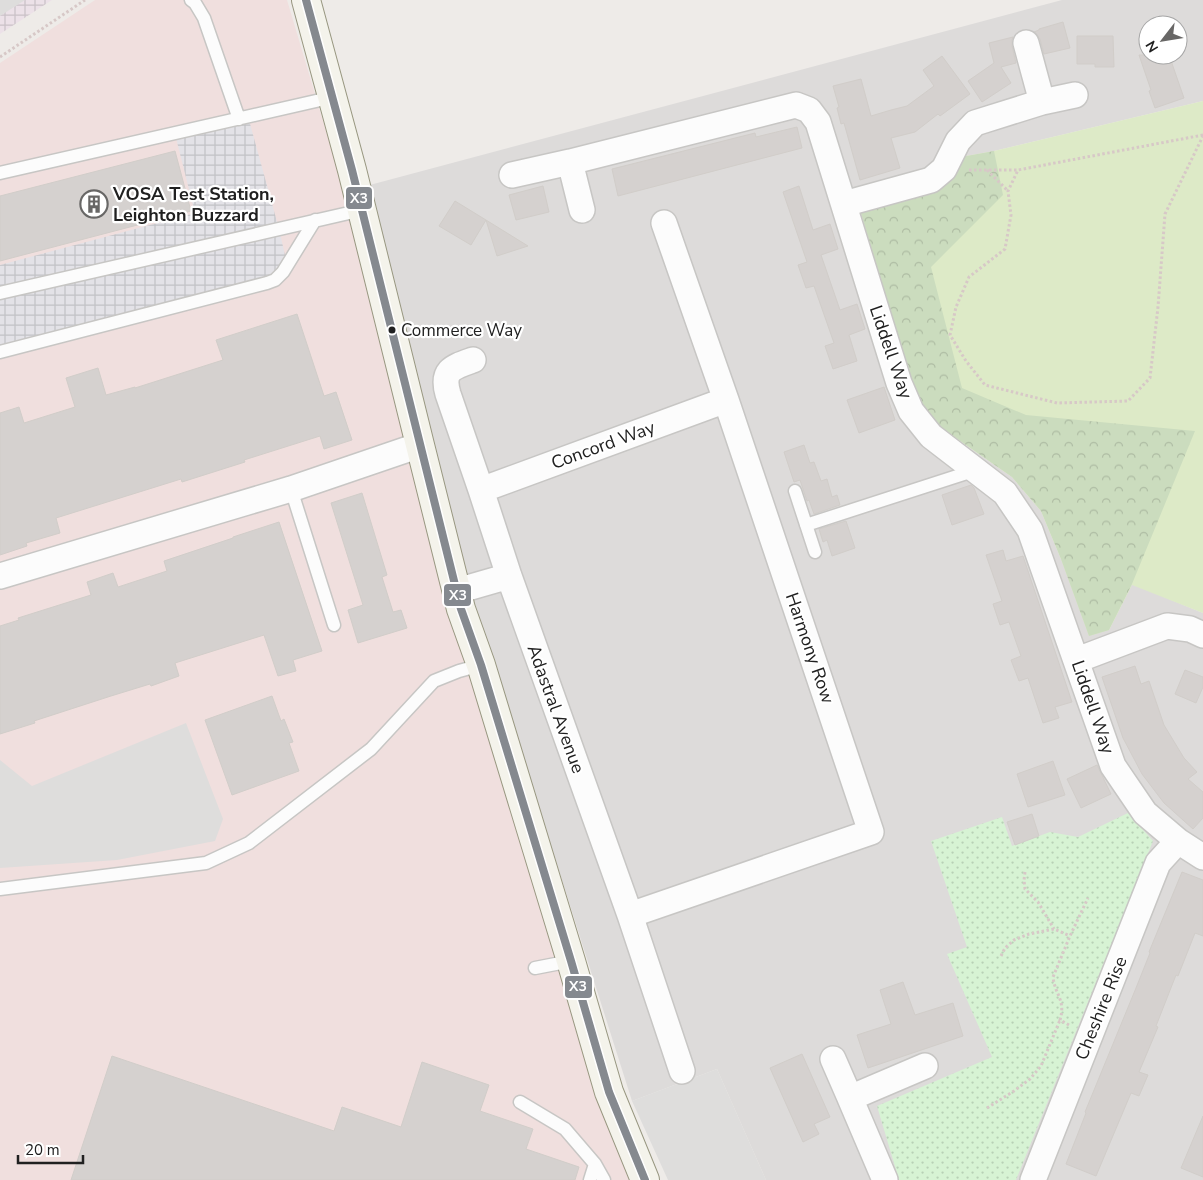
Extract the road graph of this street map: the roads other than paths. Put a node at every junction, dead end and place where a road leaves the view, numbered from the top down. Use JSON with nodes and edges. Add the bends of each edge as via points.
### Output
{"nodes":[{"id":1,"x":191,"y":0,"type":"edge"},
{"id":2,"x":306,"y":0,"type":"edge"},
{"id":3,"x":1026,"y":44,"type":"dead end"},
{"id":4,"x":1075,"y":95,"type":"dead end"},
{"id":5,"x":332,"y":97,"type":"junction"},
{"id":6,"x":1042,"y":102,"type":"junction"},
{"id":7,"x":239,"y":119,"type":"junction"},
{"id":8,"x":570,"y":162,"type":"junction"},
{"id":9,"x":0,"y":173,"type":"edge"},
{"id":10,"x":512,"y":175,"type":"dead end"},
{"id":11,"x":844,"y":204,"type":"junction"},
{"id":12,"x":362,"y":210,"type":"junction"},
{"id":13,"x":582,"y":210,"type":"dead end"},
{"id":14,"x":315,"y":220,"type":"junction"},
{"id":15,"x":664,"y":223,"type":"dead end"},
{"id":16,"x":0,"y":292,"type":"edge"},
{"id":17,"x":0,"y":352,"type":"edge"},
{"id":18,"x":473,"y":360,"type":"dead end"},
{"id":19,"x":726,"y":400,"type":"junction"},
{"id":20,"x":420,"y":446,"type":"junction"},
{"id":21,"x":976,"y":470,"type":"junction"},
{"id":22,"x":291,"y":489,"type":"junction"},
{"id":23,"x":481,"y":490,"type":"junction"},
{"id":24,"x":795,"y":491,"type":"dead end"},
{"id":25,"x":806,"y":525,"type":"junction"},
{"id":26,"x":815,"y":552,"type":"dead end"},
{"id":27,"x":0,"y":576,"type":"edge"},
{"id":28,"x":508,"y":576,"type":"junction"},
{"id":29,"x":457,"y":591,"type":"junction"},
{"id":30,"x":334,"y":625,"type":"dead end"},
{"id":31,"x":1203,"y":635,"type":"edge"},
{"id":32,"x":1076,"y":660,"type":"junction"},
{"id":33,"x":481,"y":665,"type":"junction"},
{"id":34,"x":1178,"y":840,"type":"junction"},
{"id":35,"x":1203,"y":857,"type":"edge"},
{"id":36,"x":0,"y":889,"type":"edge"},
{"id":37,"x":630,"y":915,"type":"junction"},
{"id":38,"x":572,"y":961,"type":"junction"},
{"id":39,"x":535,"y":968,"type":"dead end"},
{"id":40,"x":833,"y":1059,"type":"dead end"},
{"id":41,"x":925,"y":1066,"type":"dead end"},
{"id":42,"x":682,"y":1071,"type":"dead end"},
{"id":43,"x":850,"y":1098,"type":"junction"},
{"id":44,"x":520,"y":1102,"type":"dead end"},
{"id":45,"x":595,"y":1164,"type":"junction"},
{"id":46,"x":590,"y":1180,"type":"edge"},
{"id":47,"x":604,"y":1180,"type":"edge"},
{"id":48,"x":645,"y":1180,"type":"edge"},
{"id":49,"x":885,"y":1180,"type":"edge"},
{"id":50,"x":1033,"y":1180,"type":"edge"}],
"edges":[{"from":1,"to":7,"type":"lane","via":[[204,18]]},
{"from":2,"to":5,"type":"street"},
{"from":3,"to":6,"type":"street"},
{"from":4,"to":6,"type":"street"},
{"from":5,"to":7,"type":"lane"},
{"from":5,"to":12,"type":"street"},
{"from":6,"to":11,"type":"street","via":[[975,123],[958,141],[944,169],[931,180]]},
{"from":7,"to":9,"type":"lane"},
{"from":8,"to":10,"type":"street","name":"Liddell Way"},
{"from":8,"to":11,"type":"street","name":"Liddell Way","via":[[796,105],[809,110],[818,122]]},
{"from":8,"to":13,"type":"street"},
{"from":11,"to":21,"type":"street","name":"Liddell Way","via":[[899,383],[911,411],[931,436]]},
{"from":12,"to":14,"type":"lane"},
{"from":12,"to":20,"type":"street"},
{"from":14,"to":16,"type":"lane"},
{"from":14,"to":17,"type":"lane","via":[[275,280]]},
{"from":15,"to":19,"type":"street","name":"Harmony Row"},
{"from":18,"to":23,"type":"street","name":"Adastral Avenue","via":[[454,367],[446,375],[445,385]]},
{"from":19,"to":23,"type":"street","name":"Concord Way"},
{"from":19,"to":37,"type":"street","name":"Harmony Row","via":[[872,832]]},
{"from":20,"to":22,"type":"street"},
{"from":20,"to":29,"type":"street"},
{"from":21,"to":25,"type":"lane"},
{"from":21,"to":32,"type":"street","name":"Liddell Way","via":[[1006,493],[1030,530]]},
{"from":22,"to":27,"type":"street"},
{"from":22,"to":30,"type":"lane"},
{"from":23,"to":28,"type":"street","name":"Adastral Avenue"},
{"from":24,"to":25,"type":"lane"},
{"from":25,"to":26,"type":"lane"},
{"from":28,"to":29,"type":"street"},
{"from":28,"to":37,"type":"street","name":"Adastral Avenue"},
{"from":29,"to":33,"type":"street"},
{"from":31,"to":32,"type":"street","via":[[1190,629],[1167,626]]},
{"from":32,"to":34,"type":"street","name":"Liddell Way","via":[[1113,766],[1146,813]]},
{"from":33,"to":36,"type":"lane","via":[[434,681],[371,749],[249,843],[206,863]]},
{"from":33,"to":38,"type":"street"},
{"from":34,"to":35,"type":"street","name":"Liddell Way"},
{"from":34,"to":50,"type":"street","name":"Cheshire Rise","via":[[1158,863]]},
{"from":37,"to":42,"type":"street","name":"Adastral Avenue"},
{"from":38,"to":39,"type":"lane"},
{"from":38,"to":48,"type":"street","via":[[609,1092]]},
{"from":40,"to":43,"type":"street"},
{"from":41,"to":43,"type":"street"},
{"from":43,"to":49,"type":"street"},
{"from":44,"to":45,"type":"lane","via":[[566,1128]]},
{"from":45,"to":46,"type":"lane"},
{"from":45,"to":47,"type":"lane"}]}
